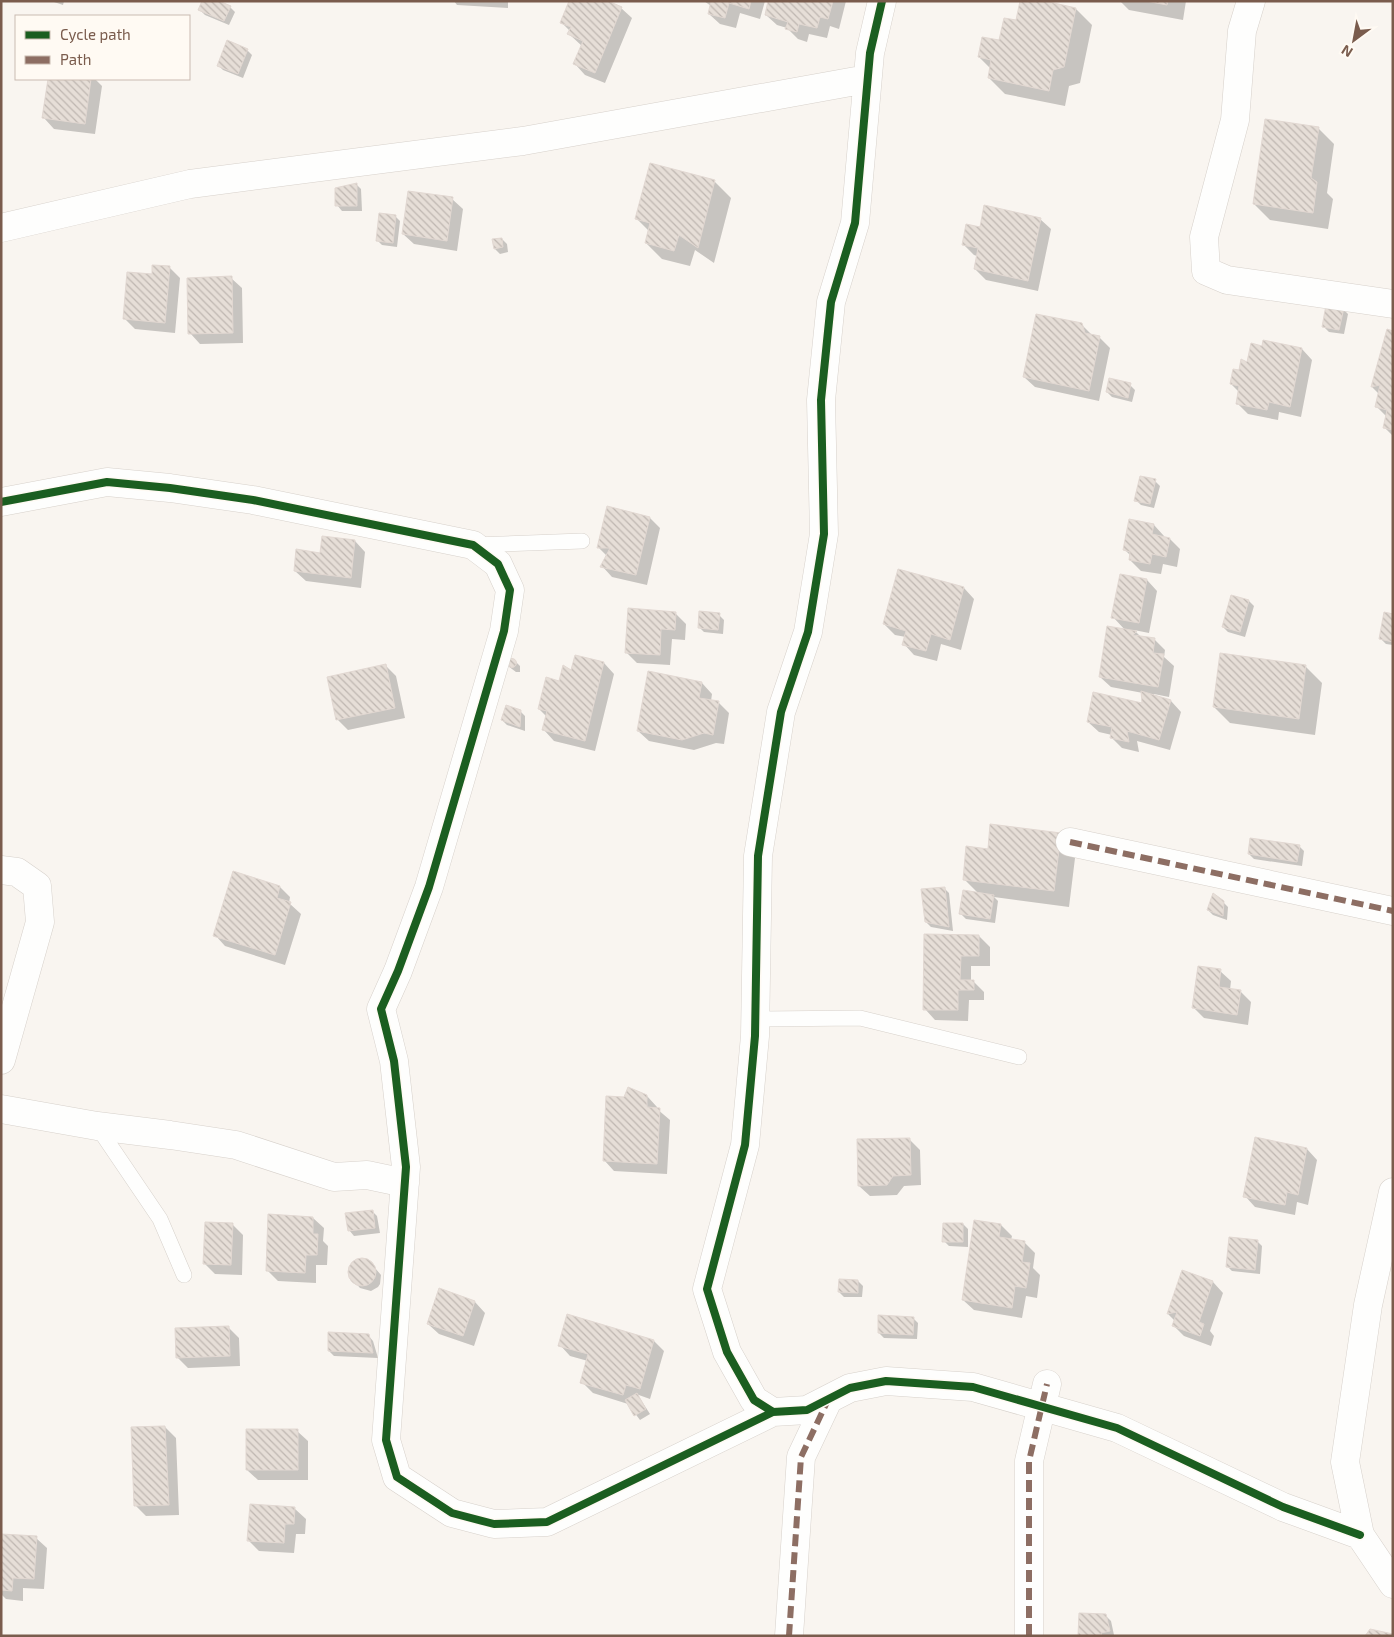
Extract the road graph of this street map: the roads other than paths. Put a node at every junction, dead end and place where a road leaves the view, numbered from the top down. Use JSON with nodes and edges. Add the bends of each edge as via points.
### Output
{"nodes":[{"id":1,"x":882,"y":1,"type":"edge"},
{"id":2,"x":1251,"y":1,"type":"edge"},
{"id":3,"x":867,"y":79,"type":"junction"},
{"id":4,"x":1,"y":228,"type":"edge"},
{"id":5,"x":1393,"y":304,"type":"edge"},
{"id":6,"x":1,"y":502,"type":"edge"},
{"id":7,"x":582,"y":541,"type":"dead end"},
{"id":8,"x":473,"y":545,"type":"junction"},
{"id":9,"x":1070,"y":842,"type":"dead end"},
{"id":10,"x":1,"y":870,"type":"edge"},
{"id":11,"x":1393,"y":911,"type":"edge"},
{"id":12,"x":755,"y":1019,"type":"junction"},
{"id":13,"x":1019,"y":1057,"type":"dead end"},
{"id":14,"x":1,"y":1060,"type":"edge"},
{"id":15,"x":1,"y":1109,"type":"edge"},
{"id":16,"x":97,"y":1126,"type":"junction"},
{"id":17,"x":405,"y":1182,"type":"junction"},
{"id":18,"x":1393,"y":1192,"type":"edge"},
{"id":19,"x":184,"y":1275,"type":"dead end"},
{"id":20,"x":1045,"y":1396,"type":"junction"},
{"id":21,"x":828,"y":1400,"type":"junction"},
{"id":22,"x":773,"y":1412,"type":"junction"},
{"id":23,"x":1360,"y":1534,"type":"junction"},
{"id":24,"x":1393,"y":1584,"type":"edge"},
{"id":25,"x":789,"y":1636,"type":"edge"},
{"id":26,"x":1029,"y":1636,"type":"edge"}],
"edges":[{"from":1,"to":3,"type":"street"},
{"from":2,"to":5,"type":"street","via":[[1242,31],[1235,120],[1204,238],[1206,271],[1227,280]]},
{"from":3,"to":4,"type":"street","via":[[523,142],[190,184]]},
{"from":3,"to":12,"type":"street","via":[[855,223],[831,302],[821,400],[824,534],[808,632],[781,712],[758,856]]},
{"from":6,"to":8,"type":"street","via":[[107,482],[253,500]]},
{"from":7,"to":8,"type":"lane"},
{"from":8,"to":17,"type":"street","via":[[498,564],[510,590],[504,631],[429,887],[381,1009],[394,1061]]},
{"from":9,"to":11,"type":"street"},
{"from":10,"to":14,"type":"street","via":[[17,872],[37,886],[40,922]]},
{"from":12,"to":13,"type":"lane","via":[[860,1018]]},
{"from":12,"to":22,"type":"street","via":[[745,1145],[707,1289],[727,1352],[754,1400]]},
{"from":15,"to":16,"type":"street"},
{"from":16,"to":17,"type":"street","via":[[236,1145],[334,1176],[367,1175]]},
{"from":16,"to":19,"type":"lane","via":[[160,1219]]},
{"from":17,"to":22,"type":"street","via":[[386,1440],[397,1477],[452,1513],[494,1524],[547,1522]]},
{"from":18,"to":23,"type":"street","via":[[1368,1305],[1345,1462]]},
{"from":20,"to":21,"type":"street","via":[[886,1381],[850,1388]]},
{"from":20,"to":23,"type":"street","via":[[1283,1507]]},
{"from":20,"to":26,"type":"street","via":[[1030,1461]]},
{"from":21,"to":22,"type":"street","via":[[807,1410]]},
{"from":21,"to":25,"type":"street","via":[[801,1457]]},
{"from":23,"to":24,"type":"street"}]}
